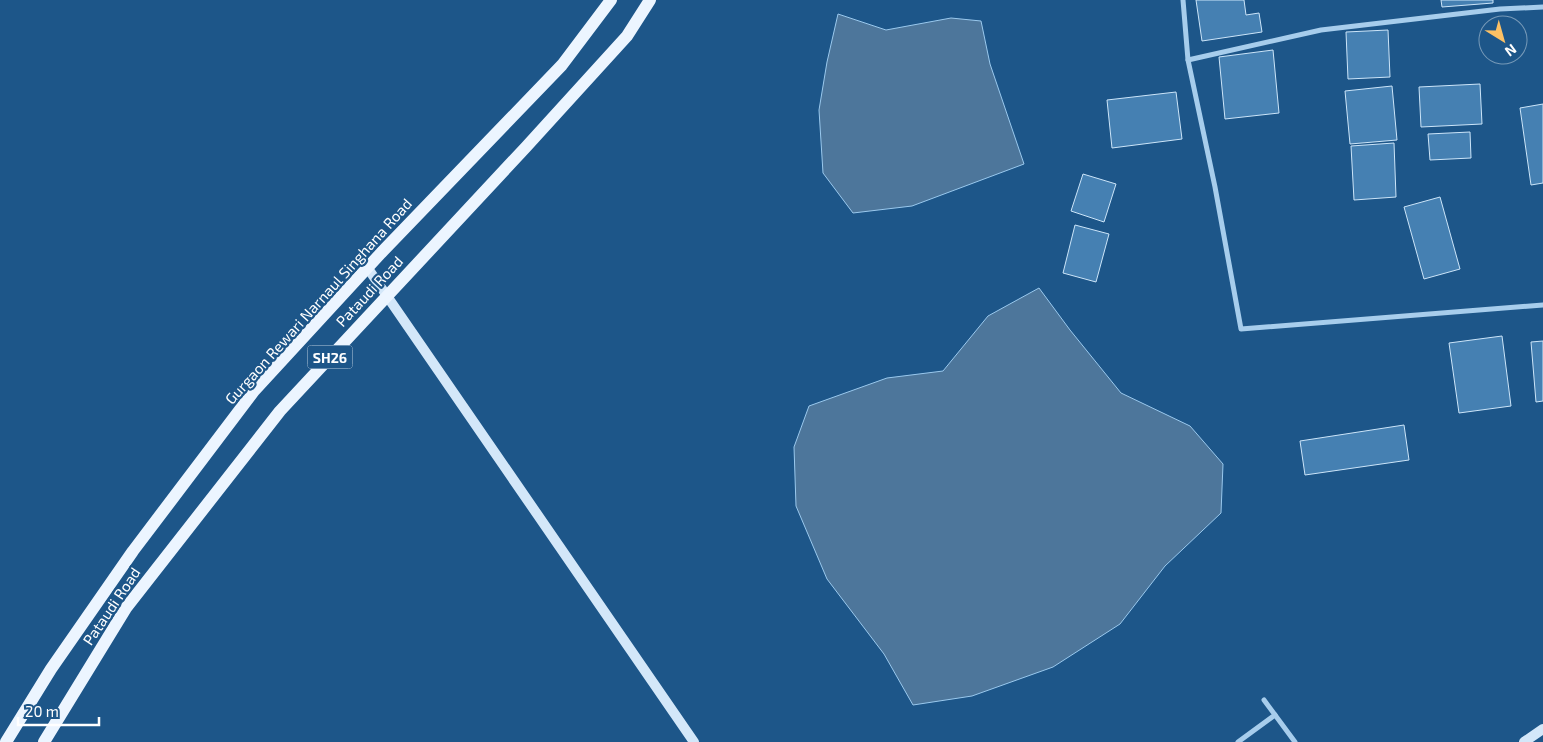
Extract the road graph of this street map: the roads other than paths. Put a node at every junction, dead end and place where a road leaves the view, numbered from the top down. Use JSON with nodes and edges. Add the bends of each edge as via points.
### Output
{"nodes":[{"id":1,"x":611,"y":0,"type":"edge"},
{"id":2,"x":650,"y":0,"type":"edge"},
{"id":3,"x":1182,"y":0,"type":"edge"},
{"id":4,"x":1543,"y":7,"type":"edge"},
{"id":5,"x":1188,"y":60,"type":"junction"},
{"id":6,"x":367,"y":267,"type":"junction"},
{"id":7,"x":387,"y":296,"type":"junction"},
{"id":8,"x":1543,"y":305,"type":"edge"},
{"id":9,"x":1264,"y":700,"type":"dead end"},
{"id":10,"x":1275,"y":715,"type":"junction"},
{"id":11,"x":1543,"y":729,"type":"edge"},
{"id":12,"x":6,"y":742,"type":"edge"},
{"id":13,"x":44,"y":742,"type":"edge"},
{"id":14,"x":694,"y":742,"type":"edge"},
{"id":15,"x":1238,"y":742,"type":"edge"},
{"id":16,"x":1295,"y":742,"type":"edge"},
{"id":17,"x":1524,"y":742,"type":"edge"}],
"edges":[{"from":1,"to":6,"type":"main road","name":"Gurgaon Rewari Narnaul Singhana Road","number":"SH26","via":[[562,65]]},
{"from":2,"to":7,"type":"main road","name":"Pataudi Road","number":"SH26","via":[[626,36]]},
{"from":3,"to":5,"type":"street"},
{"from":4,"to":5,"type":"street","via":[[1321,30]]},
{"from":5,"to":8,"type":"street","via":[[1241,329]]},
{"from":6,"to":7,"type":"street"},
{"from":6,"to":12,"type":"main road","name":"Gurgaon Rewari Narnaul Singhana Road","number":"SH26","via":[[254,391],[133,551],[51,669]]},
{"from":7,"to":13,"type":"main road","name":"Pataudi Road","number":"SH26","via":[[280,411],[126,608]]},
{"from":7,"to":14,"type":"street"},
{"from":9,"to":10,"type":"street"},
{"from":10,"to":15,"type":"street"},
{"from":10,"to":16,"type":"street"},
{"from":11,"to":17,"type":"street"}]}
